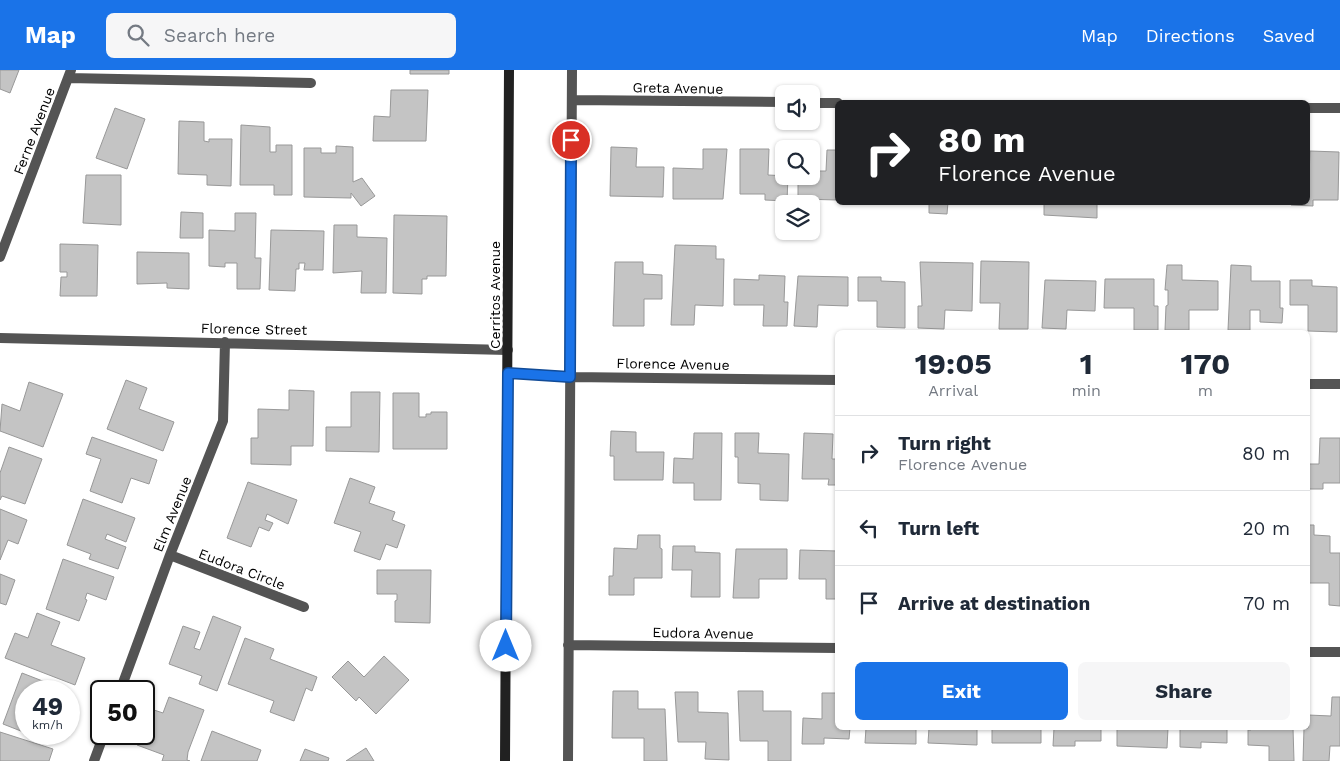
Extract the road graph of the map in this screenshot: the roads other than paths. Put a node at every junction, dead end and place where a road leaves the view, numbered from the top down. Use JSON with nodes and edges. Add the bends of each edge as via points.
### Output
{"nodes":[{"id":1,"x":509,"y":70,"type":"edge"},
{"id":2,"x":572,"y":70,"type":"edge"},
{"id":3,"x":70,"y":74,"type":"edge"},
{"id":4,"x":311,"y":83,"type":"dead end"},
{"id":5,"x":572,"y":100,"type":"junction"},
{"id":6,"x":775,"y":102,"type":"edge"},
{"id":7,"x":820,"y":103,"type":"edge"},
{"id":8,"x":835,"y":103,"type":"edge"},
{"id":9,"x":1310,"y":108,"type":"edge"},
{"id":10,"x":1340,"y":108,"type":"edge"},
{"id":11,"x":0,"y":257,"type":"edge"},
{"id":12,"x":0,"y":338,"type":"edge"},
{"id":13,"x":225,"y":342,"type":"junction"},
{"id":14,"x":508,"y":350,"type":"junction"},
{"id":15,"x":508,"y":373,"type":"junction"},
{"id":16,"x":570,"y":377,"type":"junction"},
{"id":17,"x":835,"y":380,"type":"edge"},
{"id":18,"x":1310,"y":384,"type":"edge"},
{"id":19,"x":1340,"y":384,"type":"edge"},
{"id":20,"x":170,"y":555,"type":"junction"},
{"id":21,"x":304,"y":608,"type":"dead end"},
{"id":22,"x":568,"y":646,"type":"junction"},
{"id":23,"x":835,"y":648,"type":"edge"},
{"id":24,"x":1310,"y":652,"type":"edge"},
{"id":25,"x":1340,"y":652,"type":"edge"},
{"id":26,"x":124,"y":680,"type":"edge"},
{"id":27,"x":100,"y":745,"type":"edge"},
{"id":28,"x":94,"y":761,"type":"edge"},
{"id":29,"x":505,"y":761,"type":"edge"},
{"id":30,"x":568,"y":761,"type":"edge"}],
"edges":[{"from":1,"to":14,"type":"main road","name":"Cerritos Avenue"},
{"from":2,"to":5,"type":"street"},
{"from":3,"to":4,"type":"street"},
{"from":3,"to":11,"type":"street","name":"Ferne Avenue"},
{"from":5,"to":6,"type":"street","name":"Greta Avenue"},
{"from":5,"to":16,"type":"street"},
{"from":7,"to":8,"type":"street"},
{"from":9,"to":10,"type":"street"},
{"from":12,"to":13,"type":"street","name":"Florence Street"},
{"from":13,"to":14,"type":"street","name":"Florence Street"},
{"from":13,"to":20,"type":"street","name":"Elm Avenue","via":[[223,421]]},
{"from":14,"to":15,"type":"main road","name":"Cerritos Avenue"},
{"from":15,"to":16,"type":"street","name":"Florence Avenue"},
{"from":15,"to":29,"type":"main road","name":"Cerritos Avenue"},
{"from":16,"to":17,"type":"street","name":"Florence Avenue"},
{"from":16,"to":22,"type":"street"},
{"from":18,"to":19,"type":"street"},
{"from":20,"to":21,"type":"street","name":"Eudora Circle"},
{"from":20,"to":26,"type":"street","name":"Elm Avenue"},
{"from":22,"to":23,"type":"street","name":"Eudora Avenue"},
{"from":22,"to":30,"type":"street"},
{"from":24,"to":25,"type":"street"},
{"from":27,"to":28,"type":"street"}]}
